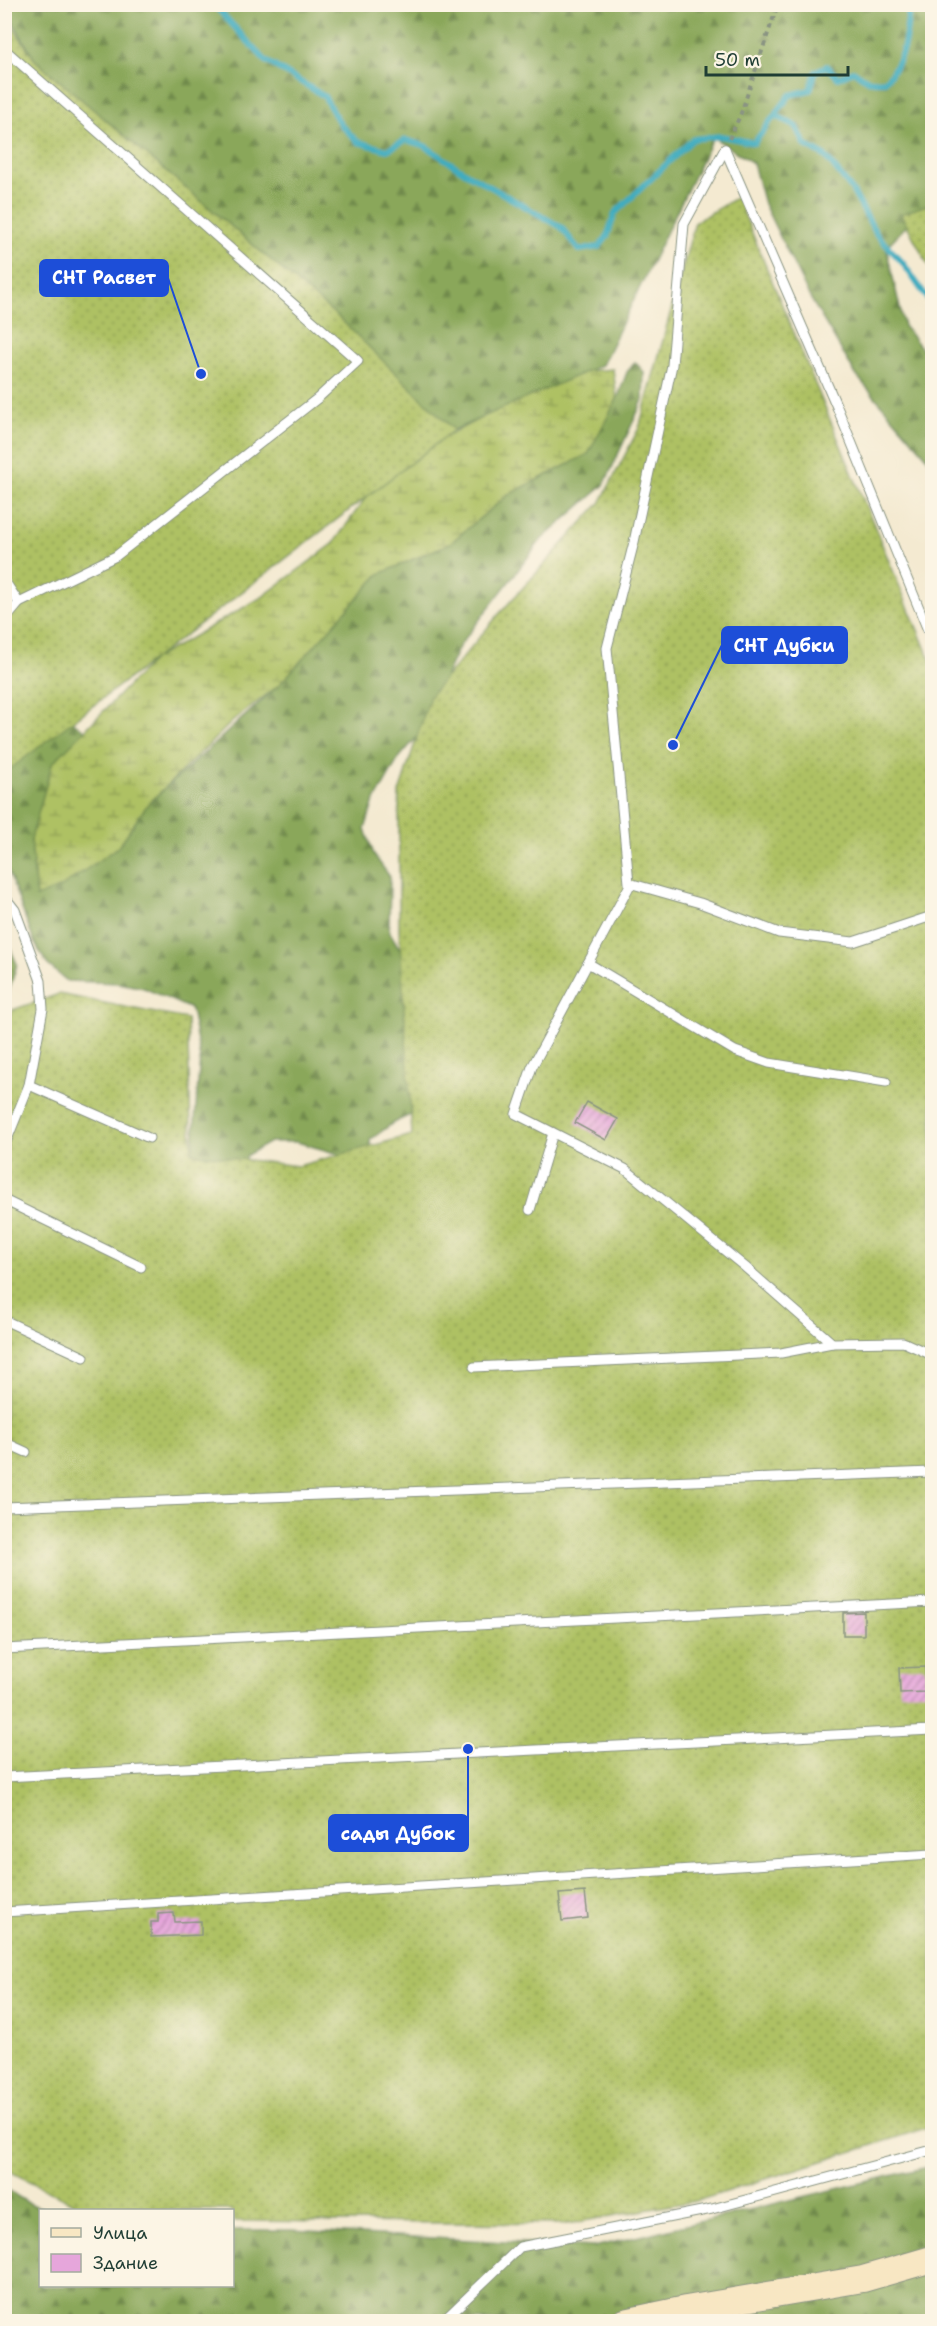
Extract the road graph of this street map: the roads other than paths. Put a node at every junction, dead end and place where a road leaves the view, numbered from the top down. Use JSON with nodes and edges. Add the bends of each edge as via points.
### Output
{"nodes":[{"id":1,"x":4,"y":50,"type":"edge"},
{"id":2,"x":4,"y":580,"type":"edge"},
{"id":3,"x":19,"y":603,"type":"junction"},
{"id":4,"x":4,"y":621,"type":"edge"},
{"id":5,"x":933,"y":640,"type":"edge"},
{"id":6,"x":631,"y":882,"type":"junction"},
{"id":7,"x":4,"y":896,"type":"edge"},
{"id":8,"x":933,"y":916,"type":"edge"},
{"id":9,"x":588,"y":963,"type":"junction"},
{"id":10,"x":886,"y":1082,"type":"dead end"},
{"id":11,"x":29,"y":1085,"type":"junction"},
{"id":12,"x":553,"y":1132,"type":"junction"},
{"id":13,"x":149,"y":1138,"type":"dead end"},
{"id":14,"x":4,"y":1148,"type":"edge"},
{"id":15,"x":4,"y":1200,"type":"edge"},
{"id":16,"x":530,"y":1210,"type":"dead end"},
{"id":17,"x":141,"y":1267,"type":"dead end"},
{"id":18,"x":4,"y":1320,"type":"edge"},
{"id":19,"x":832,"y":1343,"type":"junction"},
{"id":20,"x":933,"y":1355,"type":"edge"},
{"id":21,"x":84,"y":1357,"type":"dead end"},
{"id":22,"x":474,"y":1367,"type":"dead end"},
{"id":23,"x":4,"y":1442,"type":"edge"},
{"id":24,"x":26,"y":1452,"type":"dead end"},
{"id":25,"x":933,"y":1472,"type":"edge"},
{"id":26,"x":4,"y":1507,"type":"edge"},
{"id":27,"x":933,"y":1602,"type":"edge"},
{"id":28,"x":4,"y":1649,"type":"edge"},
{"id":29,"x":933,"y":1730,"type":"edge"},
{"id":30,"x":4,"y":1777,"type":"edge"},
{"id":31,"x":933,"y":1854,"type":"edge"},
{"id":32,"x":4,"y":1912,"type":"edge"},
{"id":33,"x":933,"y":2150,"type":"edge"},
{"id":34,"x":933,"y":2259,"type":"edge"},
{"id":35,"x":442,"y":2322,"type":"edge"},
{"id":36,"x":625,"y":2322,"type":"edge"}],
"edges":[{"from":1,"to":3,"type":"lane","via":[[358,361],[318,398],[116,556]]},
{"from":2,"to":3,"type":"lane"},
{"from":3,"to":4,"type":"lane"},
{"from":5,"to":6,"type":"lane","via":[[725,149],[684,224],[672,365],[607,648]]},
{"from":6,"to":8,"type":"lane","via":[[779,933],[854,942]]},
{"from":6,"to":9,"type":"lane"},
{"from":7,"to":11,"type":"lane","via":[[15,910],[41,981],[43,1009]]},
{"from":9,"to":10,"type":"lane","via":[[735,1051],[769,1063]]},
{"from":9,"to":12,"type":"lane","via":[[532,1067],[516,1114]]},
{"from":11,"to":13,"type":"lane"},
{"from":11,"to":14,"type":"lane"},
{"from":12,"to":16,"type":"lane"},
{"from":12,"to":19,"type":"lane","via":[[625,1169]]},
{"from":15,"to":17,"type":"lane"},
{"from":18,"to":21,"type":"lane"},
{"from":19,"to":20,"type":"lane","via":[[903,1342]]},
{"from":19,"to":22,"type":"lane","via":[[782,1353]]},
{"from":23,"to":24,"type":"lane"},
{"from":25,"to":26,"type":"lane"},
{"from":27,"to":28,"type":"lane"},
{"from":29,"to":30,"type":"lane"},
{"from":31,"to":32,"type":"lane"},
{"from":33,"to":35,"type":"lane","via":[[712,2209],[520,2247]]},
{"from":34,"to":36,"type":"street","via":[[863,2279]]}]}
